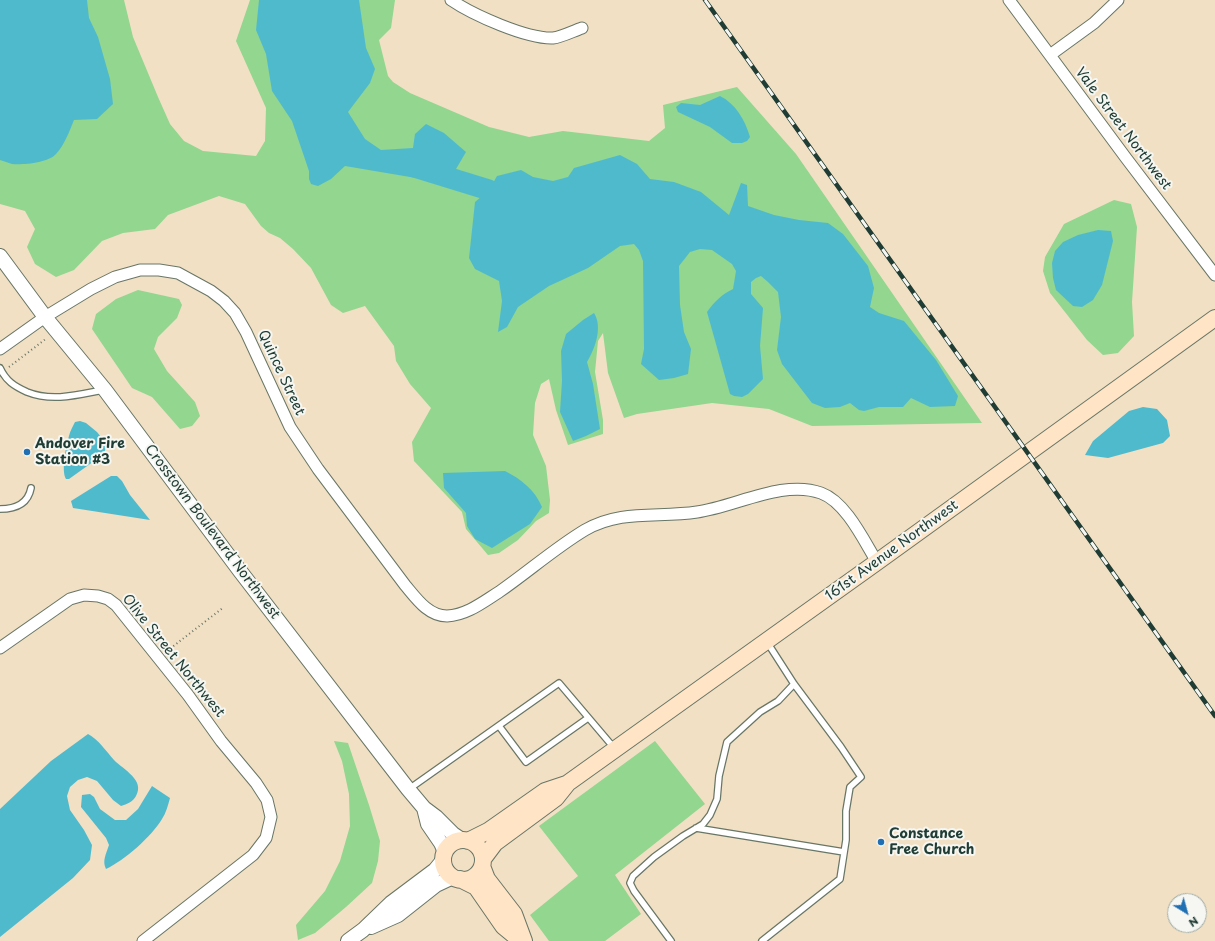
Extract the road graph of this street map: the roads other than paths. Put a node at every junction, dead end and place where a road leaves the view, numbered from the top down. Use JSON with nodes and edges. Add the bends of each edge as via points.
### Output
{"nodes":[{"id":1,"x":451,"y":0,"type":"edge"},
{"id":2,"x":1009,"y":0,"type":"edge"},
{"id":3,"x":1118,"y":0,"type":"edge"},
{"id":4,"x":582,"y":28,"type":"dead end"},
{"id":5,"x":1050,"y":56,"type":"junction"},
{"id":6,"x":0,"y":256,"type":"edge"},
{"id":7,"x":1215,"y":275,"type":"edge"},
{"id":8,"x":45,"y":317,"type":"junction"},
{"id":9,"x":1215,"y":318,"type":"edge"},
{"id":10,"x":0,"y":349,"type":"edge"},
{"id":11,"x":1,"y":370,"type":"edge"},
{"id":12,"x":105,"y":390,"type":"junction"},
{"id":13,"x":31,"y":488,"type":"dead end"},
{"id":14,"x":0,"y":509,"type":"edge"},
{"id":15,"x":877,"y":562,"type":"junction"},
{"id":16,"x":766,"y":641,"type":"junction"},
{"id":17,"x":0,"y":648,"type":"edge"},
{"id":18,"x":794,"y":684,"type":"junction"},
{"id":19,"x":588,"y":718,"type":"junction"},
{"id":20,"x":499,"y":726,"type":"junction"},
{"id":21,"x":615,"y":749,"type":"junction"},
{"id":22,"x":568,"y":783,"type":"junction"},
{"id":23,"x":408,"y":789,"type":"junction"},
{"id":24,"x":424,"y":808,"type":"junction"},
{"id":25,"x":696,"y":828,"type":"junction"},
{"id":26,"x":465,"y":840,"type":"junction"},
{"id":27,"x":844,"y":852,"type":"junction"},
{"id":28,"x":444,"y":855,"type":"junction"},
{"id":29,"x":483,"y":862,"type":"junction"},
{"id":30,"x":457,"y":878,"type":"junction"},
{"id":31,"x":363,"y":930,"type":"junction"},
{"id":32,"x":143,"y":941,"type":"edge"},
{"id":33,"x":348,"y":941,"type":"edge"},
{"id":34,"x":522,"y":941,"type":"edge"},
{"id":35,"x":671,"y":941,"type":"edge"},
{"id":36,"x":762,"y":941,"type":"edge"}],
"edges":[{"from":1,"to":4,"type":"street","via":[[515,31],[554,38]]},
{"from":2,"to":5,"type":"street","name":"Vale Street Northwest"},
{"from":3,"to":5,"type":"street","via":[[1094,23]]},
{"from":5,"to":7,"type":"street","name":"Vale Street Northwest"},
{"from":6,"to":8,"type":"street","name":"Crosstown Boulevard Northwest"},
{"from":8,"to":10,"type":"street","name":"Quince Street"},
{"from":8,"to":12,"type":"street","name":"Crosstown Boulevard Northwest"},
{"from":8,"to":15,"type":"street","name":"Quince Street","via":[[115,277],[140,270],[178,273],[220,297],[235,313],[246,332],[290,427],[405,585],[433,614],[447,616],[464,613],[480,605],[568,541],[602,521],[625,516],[696,513],[772,492],[807,489],[822,493],[850,518]]},
{"from":9,"to":15,"type":"main road","name":"161st Avenue Northwest"},
{"from":11,"to":12,"type":"lane","via":[[15,387],[37,396],[70,397]]},
{"from":12,"to":23,"type":"street","name":"Crosstown Boulevard Northwest"},
{"from":13,"to":14,"type":"lane","via":[[30,495],[24,502],[12,509]]},
{"from":15,"to":16,"type":"main road","name":"161st Avenue Northwest"},
{"from":16,"to":18,"type":"lane"},
{"from":16,"to":21,"type":"main road","name":"161st Avenue Northwest"},
{"from":17,"to":32,"type":"street","name":"Olive Street Northwest","via":[[70,599],[84,595],[108,599],[116,605],[158,657],[221,742],[256,782],[267,800],[271,817],[266,838],[253,855]]},
{"from":18,"to":25,"type":"lane","via":[[727,742],[719,776],[717,799],[710,815]]},
{"from":18,"to":27,"type":"lane","via":[[861,777],[850,787]]},
{"from":19,"to":20,"type":"lane","via":[[559,683]]},
{"from":19,"to":20,"type":"lane","via":[[526,762]]},
{"from":19,"to":21,"type":"lane"},
{"from":20,"to":23,"type":"lane"},
{"from":21,"to":22,"type":"main road","name":"161st Avenue Northwest"},
{"from":22,"to":26,"type":"main road","name":"161st Avenue Northwest","via":[[545,791],[488,831]]},
{"from":22,"to":29,"type":"main road","name":"161st Avenue Northwest","via":[[556,798],[495,843]]},
{"from":23,"to":24,"type":"street","name":"Crosstown Boulevard Northwest"},
{"from":24,"to":26,"type":"street","name":"Crosstown Boulevard Northwest","via":[[453,834]]},
{"from":24,"to":28,"type":"street","name":"Crosstown Boulevard Northwest","via":[[428,824],[441,843]]},
{"from":25,"to":27,"type":"lane"},
{"from":25,"to":35,"type":"lane","via":[[654,857],[633,876],[630,883]]},
{"from":26,"to":28,"type":"main road","via":[[450,846]]},
{"from":26,"to":29,"type":"main road","via":[[479,847]]},
{"from":27,"to":36,"type":"lane","via":[[840,879]]},
{"from":28,"to":30,"type":"main road","via":[[444,866]]},
{"from":28,"to":31,"type":"street","via":[[435,870],[390,903]]},
{"from":29,"to":30,"type":"main road","via":[[474,876],[467,879]]},
{"from":29,"to":34,"type":"main road","via":[[487,879],[514,914]]},
{"from":30,"to":31,"type":"street","via":[[436,885],[398,914]]},
{"from":30,"to":34,"type":"main road","via":[[476,887],[503,926]]},
{"from":31,"to":33,"type":"street"}]}
